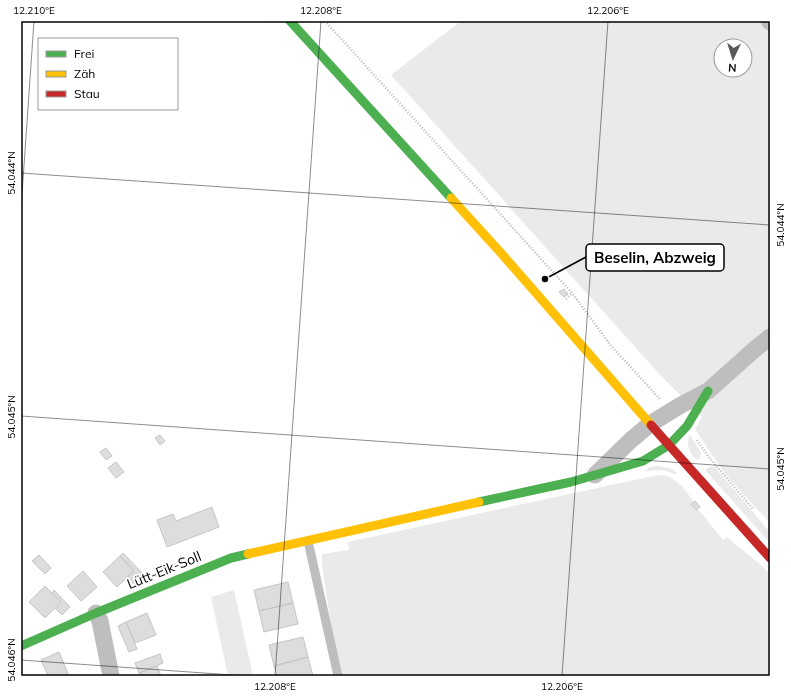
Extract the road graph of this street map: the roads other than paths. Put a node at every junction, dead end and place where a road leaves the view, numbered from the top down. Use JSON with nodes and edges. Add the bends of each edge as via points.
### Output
{"nodes":[{"id":1,"x":290,"y":21,"type":"edge"},
{"id":2,"x":770,"y":337,"type":"edge"},
{"id":3,"x":708,"y":391,"type":"junction"},
{"id":4,"x":650,"y":424,"type":"junction"},
{"id":5,"x":669,"y":445,"type":"junction"},
{"id":6,"x":594,"y":475,"type":"junction"},
{"id":7,"x":308,"y":541,"type":"junction"},
{"id":8,"x":770,"y":558,"type":"edge"},
{"id":9,"x":96,"y":613,"type":"junction"},
{"id":10,"x":21,"y":646,"type":"edge"},
{"id":11,"x":111,"y":676,"type":"edge"},
{"id":12,"x":338,"y":676,"type":"edge"}],
"edges":[{"from":1,"to":4,"type":"street","via":[[501,253]]},
{"from":2,"to":3,"type":"street"},
{"from":3,"to":4,"type":"street"},
{"from":3,"to":5,"type":"street","name":"Lütt-Eik-Soll","via":[[687,426]]},
{"from":4,"to":5,"type":"street"},
{"from":4,"to":6,"type":"street"},
{"from":5,"to":6,"type":"street","name":"Lütt-Eik-Soll","via":[[643,461]]},
{"from":5,"to":8,"type":"street"},
{"from":6,"to":7,"type":"street","name":"Lütt-Eik-Soll"},
{"from":7,"to":9,"type":"street","name":"Lütt-Eik-Soll","via":[[231,558]]},
{"from":7,"to":12,"type":"lane"},
{"from":9,"to":10,"type":"street","name":"Lütt-Eik-Soll"},
{"from":9,"to":11,"type":"street","via":[[100,621]]}]}
